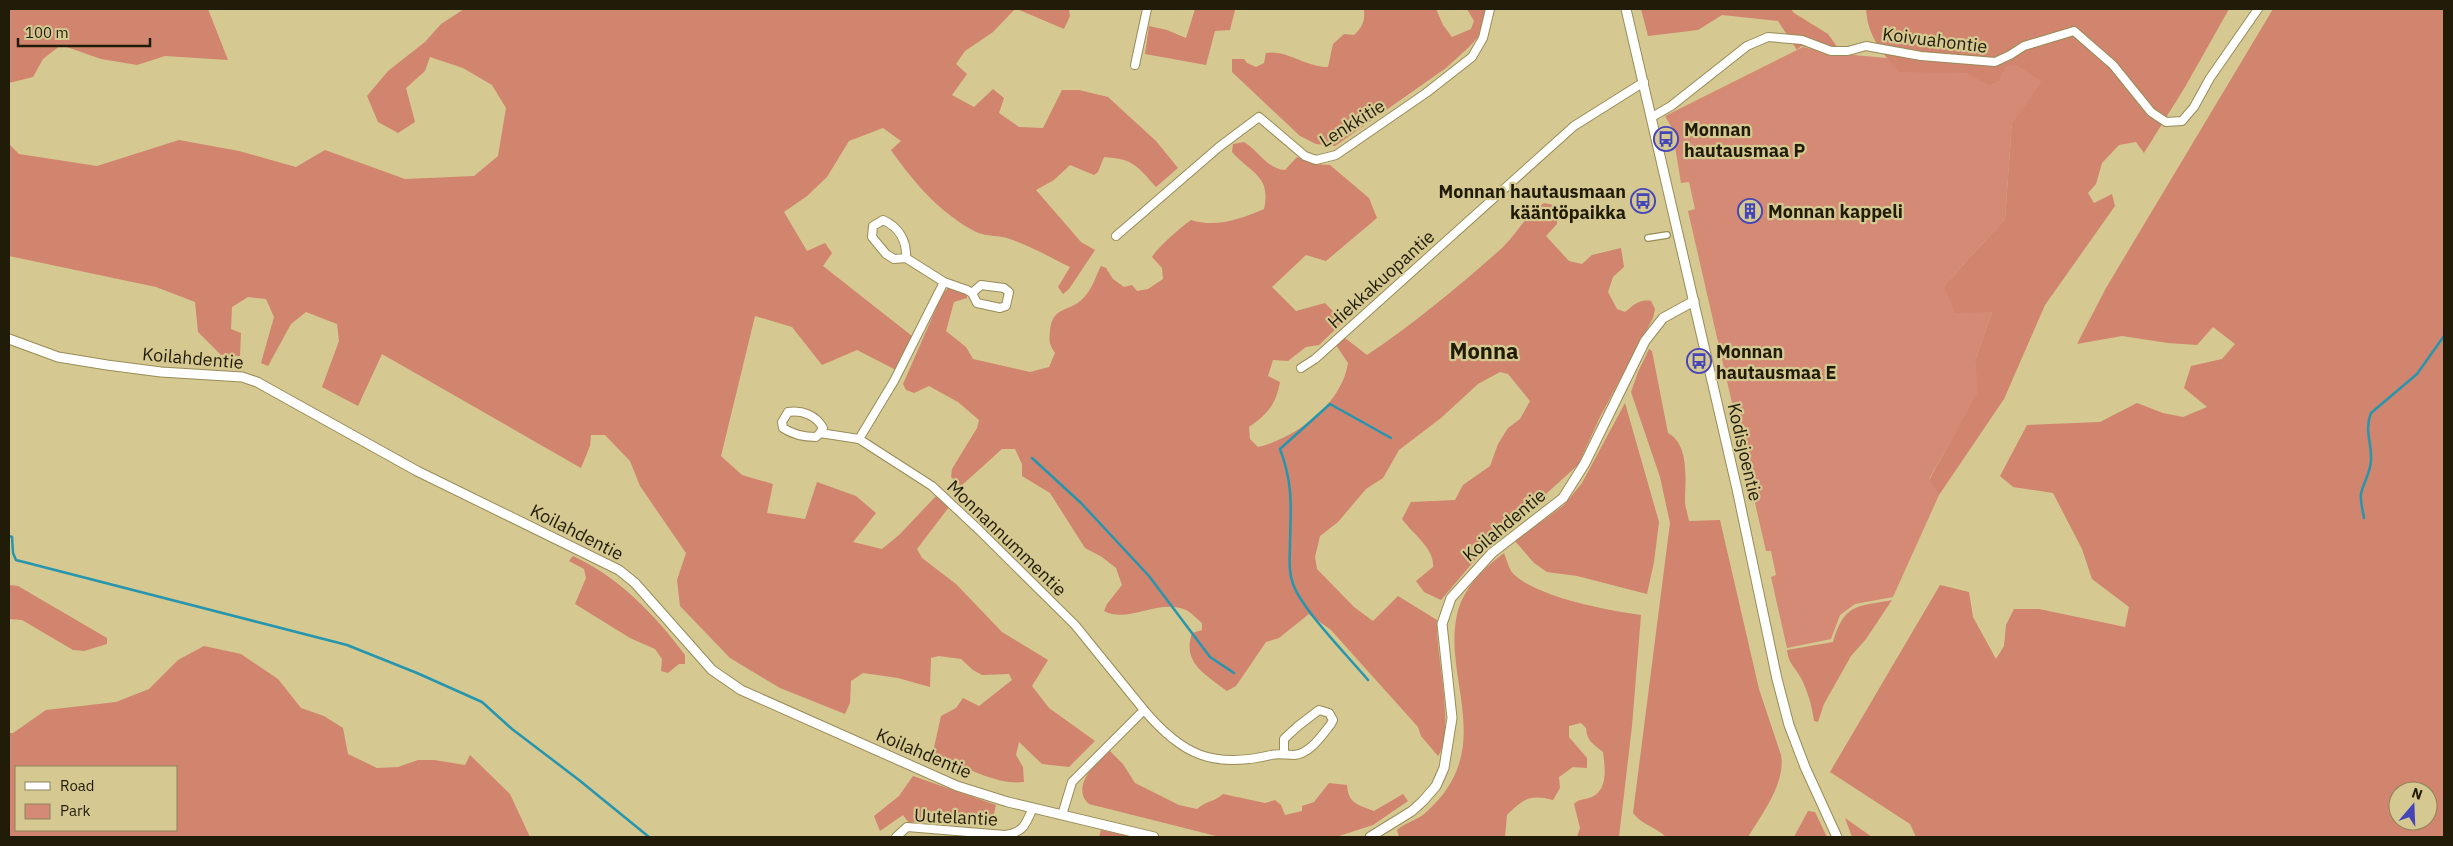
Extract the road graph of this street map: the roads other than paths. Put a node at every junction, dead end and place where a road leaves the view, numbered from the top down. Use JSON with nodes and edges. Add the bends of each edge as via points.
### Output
{"nodes":[{"id":1,"x":1147,"y":9,"type":"edge"},
{"id":2,"x":1490,"y":9,"type":"edge"},
{"id":3,"x":1626,"y":9,"type":"edge"},
{"id":4,"x":2258,"y":9,"type":"edge"},
{"id":5,"x":1135,"y":65,"type":"dead end"},
{"id":6,"x":1644,"y":82,"type":"junction"},
{"id":7,"x":1652,"y":117,"type":"junction"},
{"id":8,"x":1667,"y":235,"type":"dead end"},
{"id":9,"x":1116,"y":236,"type":"dead end"},
{"id":10,"x":1648,"y":238,"type":"dead end"},
{"id":11,"x":906,"y":258,"type":"junction"},
{"id":12,"x":944,"y":282,"type":"junction"},
{"id":13,"x":972,"y":293,"type":"junction"},
{"id":14,"x":1694,"y":301,"type":"junction"},
{"id":15,"x":9,"y":339,"type":"edge"},
{"id":16,"x":1301,"y":368,"type":"dead end"},
{"id":17,"x":820,"y":433,"type":"junction"},
{"id":18,"x":859,"y":440,"type":"junction"},
{"id":19,"x":1144,"y":710,"type":"junction"},
{"id":20,"x":1284,"y":754,"type":"junction"},
{"id":21,"x":1033,"y":808,"type":"junction"},
{"id":22,"x":1062,"y":815,"type":"junction"},
{"id":23,"x":896,"y":837,"type":"edge"},
{"id":24,"x":1154,"y":837,"type":"edge"},
{"id":25,"x":1370,"y":837,"type":"edge"},
{"id":26,"x":1837,"y":837,"type":"edge"}],
"edges":[{"from":1,"to":5,"type":"street"},
{"from":2,"to":9,"type":"street","name":"Lenkkitie","via":[[1483,38],[1472,57],[1336,155],[1316,160],[1305,156],[1259,117],[1219,147]]},
{"from":3,"to":6,"type":"street","name":"Kodisjoentie"},
{"from":4,"to":7,"type":"street","name":"Koivuahontie","via":[[2182,121],[2166,122],[2151,112],[2113,65],[2074,31],[2024,46],[1995,62],[1921,56],[1866,46],[1831,51],[1802,40],[1768,37],[1747,46],[1671,106]]},
{"from":6,"to":7,"type":"street","name":"Kodisjoentie"},
{"from":6,"to":16,"type":"street","name":"Hiekkakuopantie","via":[[1574,126],[1315,359]]},
{"from":7,"to":14,"type":"street","name":"Kodisjoentie"},
{"from":8,"to":10,"type":"street"},
{"from":11,"to":11,"type":"street","via":[[906,242],[889,223],[883,220],[873,226],[872,237],[886,254],[894,259]]},
{"from":11,"to":12,"type":"street"},
{"from":12,"to":13,"type":"street"},
{"from":12,"to":18,"type":"street","via":[[894,381]]},
{"from":13,"to":13,"type":"street","via":[[976,302],[988,306],[1000,308],[1009,300],[1009,292],[996,286],[981,285]]},
{"from":14,"to":25,"type":"street","name":"Koilahdentie","via":[[1663,318],[1645,341],[1586,463],[1563,498],[1492,553],[1451,598],[1442,624],[1452,718],[1444,768],[1436,786],[1423,801]]},
{"from":14,"to":26,"type":"street","name":"Kodisjoentie","via":[[1788,725]]},
{"from":15,"to":21,"type":"street","name":"Koilahdentie","via":[[58,357],[106,366],[242,377],[256,382],[417,472],[618,570],[635,583],[712,670],[741,690],[957,786]]},
{"from":17,"to":17,"type":"street","via":[[823,428],[813,415],[788,412],[782,422],[783,428],[795,433],[816,437]]},
{"from":17,"to":18,"type":"street"},
{"from":18,"to":19,"type":"street","name":"Monnannummentie","via":[[932,486],[1074,625]]},
{"from":19,"to":20,"type":"street","name":"Monnannummentie","via":[[1174,741],[1204,757],[1244,761]]},
{"from":19,"to":22,"type":"street","via":[[1072,782]]},
{"from":20,"to":20,"type":"street","name":"Monnannummentie","via":[[1305,752],[1331,724],[1333,720],[1329,713],[1320,710],[1298,726],[1284,739]]},
{"from":21,"to":22,"type":"street","name":"Koilahdentie"},
{"from":21,"to":23,"type":"street","name":"Uutelantie","via":[[1018,833],[1005,835],[907,828]]},
{"from":22,"to":24,"type":"street","name":"Koilahdentie"}]}
